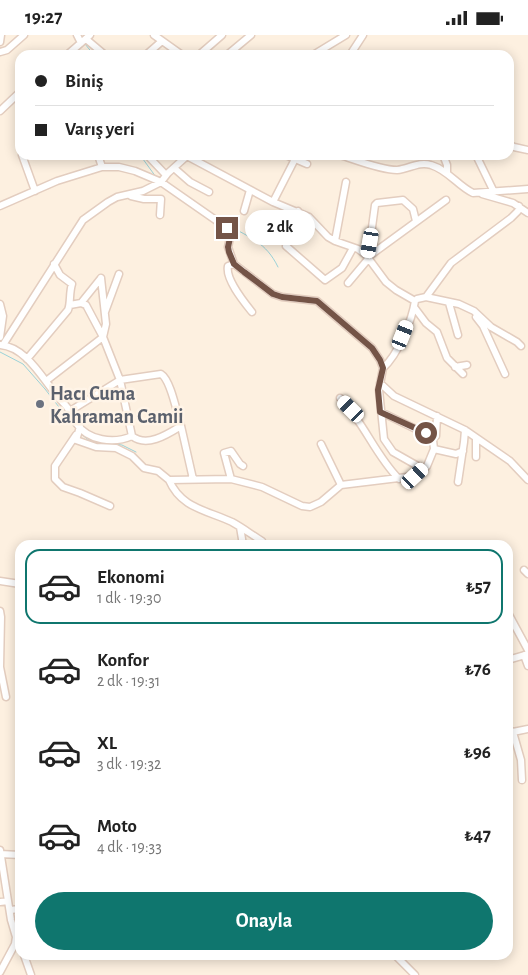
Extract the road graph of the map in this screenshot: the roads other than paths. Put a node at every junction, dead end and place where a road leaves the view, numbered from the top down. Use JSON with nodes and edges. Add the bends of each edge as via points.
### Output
{"nodes":[{"id":1,"x":1,"y":35,"type":"edge"},
{"id":2,"x":24,"y":35,"type":"edge"},
{"id":3,"x":76,"y":35,"type":"edge"},
{"id":4,"x":222,"y":35,"type":"edge"},
{"id":5,"x":251,"y":35,"type":"edge"},
{"id":6,"x":346,"y":35,"type":"edge"},
{"id":7,"x":363,"y":35,"type":"edge"},
{"id":8,"x":159,"y":37,"type":"edge"},
{"id":9,"x":87,"y":39,"type":"edge"},
{"id":10,"x":0,"y":42,"type":"edge"},
{"id":11,"x":73,"y":50,"type":"edge"},
{"id":12,"x":94,"y":50,"type":"edge"},
{"id":13,"x":99,"y":50,"type":"edge"},
{"id":14,"x":150,"y":50,"type":"edge"},
{"id":15,"x":176,"y":50,"type":"edge"},
{"id":16,"x":205,"y":50,"type":"edge"},
{"id":17,"x":233,"y":50,"type":"edge"},
{"id":18,"x":320,"y":50,"type":"edge"},
{"id":19,"x":353,"y":50,"type":"edge"},
{"id":20,"x":0,"y":52,"type":"edge"},
{"id":21,"x":15,"y":98,"type":"edge"},
{"id":22,"x":0,"y":111,"type":"edge"},
{"id":23,"x":514,"y":146,"type":"edge"},
{"id":24,"x":528,"y":150,"type":"edge"},
{"id":25,"x":24,"y":160,"type":"edge"},
{"id":26,"x":100,"y":160,"type":"edge"},
{"id":27,"x":152,"y":160,"type":"edge"},
{"id":28,"x":183,"y":160,"type":"edge"},
{"id":29,"x":197,"y":160,"type":"edge"},
{"id":30,"x":294,"y":160,"type":"edge"},
{"id":31,"x":297,"y":160,"type":"edge"},
{"id":32,"x":358,"y":160,"type":"edge"},
{"id":33,"x":446,"y":160,"type":"edge"},
{"id":34,"x":478,"y":160,"type":"edge"},
{"id":35,"x":307,"y":164,"type":"dead end"},
{"id":36,"x":102,"y":167,"type":"junction"},
{"id":37,"x":174,"y":168,"type":"junction"},
{"id":38,"x":447,"y":172,"type":"junction"},
{"id":39,"x":166,"y":175,"type":"junction"},
{"id":40,"x":160,"y":182,"type":"junction"},
{"id":41,"x":346,"y":182,"type":"dead end"},
{"id":42,"x":528,"y":189,"type":"edge"},
{"id":43,"x":250,"y":190,"type":"junction"},
{"id":44,"x":35,"y":191,"type":"junction"},
{"id":45,"x":209,"y":192,"type":"dead end"},
{"id":46,"x":494,"y":192,"type":"junction"},
{"id":47,"x":481,"y":193,"type":"junction"},
{"id":48,"x":130,"y":195,"type":"junction"},
{"id":49,"x":446,"y":200,"type":"dead end"},
{"id":50,"x":273,"y":202,"type":"junction"},
{"id":51,"x":0,"y":206,"type":"edge"},
{"id":52,"x":519,"y":206,"type":"junction"},
{"id":53,"x":244,"y":211,"type":"dead end"},
{"id":54,"x":298,"y":211,"type":"junction"},
{"id":55,"x":528,"y":213,"type":"edge"},
{"id":56,"x":160,"y":215,"type":"dead end"},
{"id":57,"x":416,"y":221,"type":"junction"},
{"id":58,"x":335,"y":241,"type":"junction"},
{"id":59,"x":353,"y":247,"type":"junction"},
{"id":60,"x":369,"y":257,"type":"junction"},
{"id":61,"x":54,"y":264,"type":"junction"},
{"id":62,"x":234,"y":264,"type":"junction"},
{"id":63,"x":119,"y":274,"type":"dead end"},
{"id":64,"x":348,"y":283,"type":"dead end"},
{"id":65,"x":426,"y":297,"type":"junction"},
{"id":66,"x":81,"y":303,"type":"junction"},
{"id":67,"x":449,"y":303,"type":"junction"},
{"id":68,"x":0,"y":304,"type":"edge"},
{"id":69,"x":414,"y":304,"type":"junction"},
{"id":70,"x":70,"y":305,"type":"junction"},
{"id":71,"x":474,"y":311,"type":"junction"},
{"id":72,"x":252,"y":312,"type":"dead end"},
{"id":73,"x":105,"y":313,"type":"junction"},
{"id":74,"x":458,"y":335,"type":"dead end"},
{"id":75,"x":0,"y":337,"type":"edge"},
{"id":76,"x":103,"y":337,"type":"junction"},
{"id":77,"x":1,"y":345,"type":"edge"},
{"id":78,"x":521,"y":347,"type":"dead end"},
{"id":79,"x":27,"y":359,"type":"junction"},
{"id":80,"x":467,"y":365,"type":"dead end"},
{"id":81,"x":455,"y":367,"type":"junction"},
{"id":82,"x":383,"y":368,"type":"junction"},
{"id":83,"x":462,"y":374,"type":"dead end"},
{"id":84,"x":506,"y":374,"type":"dead end"},
{"id":85,"x":120,"y":380,"type":"junction"},
{"id":86,"x":46,"y":381,"type":"junction"},
{"id":87,"x":380,"y":383,"type":"junction"},
{"id":88,"x":340,"y":398,"type":"dead end"},
{"id":89,"x":70,"y":411,"type":"junction"},
{"id":90,"x":380,"y":412,"type":"junction"},
{"id":91,"x":437,"y":416,"type":"junction"},
{"id":92,"x":181,"y":426,"type":"junction"},
{"id":93,"x":79,"y":429,"type":"junction"},
{"id":94,"x":465,"y":430,"type":"junction"},
{"id":95,"x":132,"y":436,"type":"junction"},
{"id":96,"x":476,"y":437,"type":"junction"},
{"id":97,"x":432,"y":439,"type":"junction"},
{"id":98,"x":321,"y":443,"type":"dead end"},
{"id":99,"x":434,"y":449,"type":"junction"},
{"id":100,"x":463,"y":451,"type":"junction"},
{"id":101,"x":476,"y":457,"type":"dead end"},
{"id":102,"x":243,"y":466,"type":"dead end"},
{"id":103,"x":423,"y":469,"type":"junction"},
{"id":104,"x":193,"y":479,"type":"junction"},
{"id":105,"x":231,"y":479,"type":"junction"},
{"id":106,"x":398,"y":479,"type":"junction"},
{"id":107,"x":528,"y":479,"type":"edge"},
{"id":108,"x":168,"y":480,"type":"junction"},
{"id":109,"x":458,"y":482,"type":"dead end"},
{"id":110,"x":340,"y":485,"type":"junction"},
{"id":111,"x":110,"y":506,"type":"dead end"},
{"id":112,"x":240,"y":527,"type":"junction"},
{"id":113,"x":242,"y":540,"type":"edge"},
{"id":114,"x":260,"y":540,"type":"edge"},
{"id":115,"x":0,"y":581,"type":"edge"},
{"id":116,"x":15,"y":584,"type":"edge"},
{"id":117,"x":0,"y":611,"type":"edge"},
{"id":118,"x":513,"y":624,"type":"edge"},
{"id":119,"x":1,"y":649,"type":"edge"},
{"id":120,"x":527,"y":653,"type":"edge"},
{"id":121,"x":513,"y":658,"type":"edge"},
{"id":122,"x":528,"y":665,"type":"edge"},
{"id":123,"x":6,"y":697,"type":"dead end"},
{"id":124,"x":528,"y":729,"type":"edge"},
{"id":125,"x":513,"y":730,"type":"edge"},
{"id":126,"x":513,"y":738,"type":"edge"},
{"id":127,"x":522,"y":780,"type":"dead end"},
{"id":128,"x":0,"y":850,"type":"edge"},
{"id":129,"x":0,"y":854,"type":"edge"},
{"id":130,"x":15,"y":855,"type":"edge"},
{"id":131,"x":8,"y":901,"type":"junction"},
{"id":132,"x":0,"y":902,"type":"edge"},
{"id":133,"x":10,"y":909,"type":"junction"},
{"id":134,"x":15,"y":909,"type":"edge"},
{"id":135,"x":15,"y":932,"type":"edge"},
{"id":136,"x":15,"y":949,"type":"edge"},
{"id":137,"x":26,"y":960,"type":"edge"},
{"id":138,"x":400,"y":960,"type":"edge"},
{"id":139,"x":0,"y":972,"type":"edge"},
{"id":140,"x":31,"y":975,"type":"edge"},
{"id":141,"x":414,"y":975,"type":"edge"}],
"edges":[{"from":1,"to":10,"type":"street"},
{"from":2,"to":20,"type":"street"},
{"from":3,"to":9,"type":"street"},
{"from":4,"to":16,"type":"street"},
{"from":5,"to":17,"type":"street"},
{"from":6,"to":18,"type":"street"},
{"from":7,"to":19,"type":"street"},
{"from":8,"to":14,"type":"street"},
{"from":8,"to":15,"type":"street"},
{"from":9,"to":11,"type":"street"},
{"from":9,"to":12,"type":"street"},
{"from":9,"to":13,"type":"street"},
{"from":21,"to":22,"type":"street"},
{"from":23,"to":24,"type":"street"},
{"from":25,"to":44,"type":"street"},
{"from":26,"to":36,"type":"street"},
{"from":27,"to":39,"type":"street"},
{"from":28,"to":37,"type":"street"},
{"from":29,"to":43,"type":"street"},
{"from":30,"to":50,"type":"street"},
{"from":31,"to":35,"type":"street"},
{"from":32,"to":38,"type":"street","via":[[399,170],[425,164]]},
{"from":33,"to":38,"type":"street"},
{"from":34,"to":46,"type":"street"},
{"from":36,"to":40,"type":"street","via":[[135,171]]},
{"from":36,"to":44,"type":"street"},
{"from":37,"to":39,"type":"street"},
{"from":37,"to":45,"type":"street"},
{"from":38,"to":47,"type":"street","via":[[465,189]]},
{"from":39,"to":40,"type":"street"},
{"from":40,"to":48,"type":"street"},
{"from":40,"to":62,"type":"street","via":[[227,228],[228,247]]},
{"from":41,"to":58,"type":"street"},
{"from":42,"to":46,"type":"street"},
{"from":43,"to":50,"type":"street"},
{"from":43,"to":53,"type":"street"},
{"from":44,"to":51,"type":"street"},
{"from":46,"to":47,"type":"street"},
{"from":47,"to":52,"type":"street"},
{"from":48,"to":56,"type":"street","via":[[160,199]]},
{"from":48,"to":61,"type":"street","via":[[117,197],[83,220]]},
{"from":49,"to":57,"type":"street"},
{"from":50,"to":54,"type":"street"},
{"from":52,"to":55,"type":"street"},
{"from":52,"to":65,"type":"street","via":[[511,218],[451,263]]},
{"from":54,"to":58,"type":"street"},
{"from":54,"to":59,"type":"street","via":[[286,246],[325,280],[342,268]]},
{"from":57,"to":60,"type":"street"},
{"from":57,"to":60,"type":"street","via":[[413,209],[403,200],[377,203]]},
{"from":58,"to":59,"type":"street"},
{"from":59,"to":60,"type":"street"},
{"from":60,"to":64,"type":"street"},
{"from":60,"to":69,"type":"street","via":[[386,282]]},
{"from":61,"to":70,"type":"street","via":[[60,275],[72,284],[68,297]]},
{"from":61,"to":77,"type":"street"},
{"from":62,"to":72,"type":"street","via":[[227,270],[234,287]]},
{"from":62,"to":82,"type":"street","via":[[273,294],[317,301],[372,348]]},
{"from":63,"to":73,"type":"street"},
{"from":65,"to":67,"type":"street"},
{"from":65,"to":69,"type":"street","via":[[417,299]]},
{"from":66,"to":70,"type":"street"},
{"from":66,"to":73,"type":"street","via":[[101,278]]},
{"from":66,"to":76,"type":"street","via":[[86,305]]},
{"from":67,"to":71,"type":"street"},
{"from":67,"to":74,"type":"street"},
{"from":68,"to":75,"type":"street","via":[[3,316]]},
{"from":69,"to":81,"type":"street","via":[[426,323],[437,332]]},
{"from":69,"to":82,"type":"street","via":[[396,351]]},
{"from":70,"to":79,"type":"street"},
{"from":71,"to":78,"type":"street","via":[[490,327]]},
{"from":71,"to":84,"type":"street"},
{"from":73,"to":76,"type":"street"},
{"from":76,"to":85,"type":"street"},
{"from":76,"to":86,"type":"street"},
{"from":77,"to":79,"type":"street"},
{"from":79,"to":86,"type":"street"},
{"from":80,"to":81,"type":"street"},
{"from":81,"to":83,"type":"street"},
{"from":82,"to":87,"type":"street"},
{"from":85,"to":89,"type":"street"},
{"from":85,"to":92,"type":"street","via":[[164,375]]},
{"from":85,"to":95,"type":"street"},
{"from":86,"to":89,"type":"street"},
{"from":87,"to":90,"type":"street"},
{"from":87,"to":91,"type":"street","via":[[394,396]]},
{"from":88,"to":106,"type":"street","via":[[351,409],[386,466]]},
{"from":89,"to":93,"type":"street"},
{"from":90,"to":97,"type":"street","via":[[426,433]]},
{"from":90,"to":103,"type":"street","via":[[387,445]]},
{"from":91,"to":94,"type":"street"},
{"from":91,"to":97,"type":"street","via":[[436,436]]},
{"from":92,"to":95,"type":"street","via":[[151,440]]},
{"from":92,"to":104,"type":"street"},
{"from":93,"to":95,"type":"street","via":[[96,439],[116,441]]},
{"from":93,"to":108,"type":"street","via":[[76,440],[96,447],[116,448]]},
{"from":93,"to":111,"type":"street","via":[[55,466],[54,479],[63,487]]},
{"from":94,"to":96,"type":"street"},
{"from":94,"to":100,"type":"street"},
{"from":96,"to":101,"type":"street"},
{"from":96,"to":107,"type":"street","via":[[510,461]]},
{"from":97,"to":99,"type":"street"},
{"from":98,"to":110,"type":"street"},
{"from":99,"to":100,"type":"street","via":[[456,454]]},
{"from":99,"to":103,"type":"street"},
{"from":100,"to":109,"type":"street"},
{"from":102,"to":105,"type":"street","via":[[232,451],[224,453]]},
{"from":103,"to":106,"type":"street","via":[[415,476]]},
{"from":104,"to":105,"type":"street"},
{"from":104,"to":108,"type":"street"},
{"from":105,"to":110,"type":"street","via":[[262,487],[310,507]]},
{"from":106,"to":110,"type":"street"},
{"from":108,"to":112,"type":"street","via":[[183,500]]},
{"from":112,"to":113,"type":"street"},
{"from":112,"to":114,"type":"street"},
{"from":115,"to":116,"type":"street"},
{"from":117,"to":119,"type":"street"},
{"from":118,"to":120,"type":"street"},
{"from":119,"to":123,"type":"street","via":[[0,667]]},
{"from":120,"to":121,"type":"street"},
{"from":120,"to":122,"type":"street"},
{"from":124,"to":125,"type":"street"},
{"from":126,"to":127,"type":"street","via":[[521,760]]},
{"from":128,"to":129,"type":"street"},
{"from":129,"to":130,"type":"street"},
{"from":129,"to":131,"type":"street"},
{"from":131,"to":132,"type":"street"},
{"from":131,"to":133,"type":"street"},
{"from":133,"to":134,"type":"street"},
{"from":133,"to":135,"type":"street"},
{"from":136,"to":139,"type":"street"},
{"from":137,"to":140,"type":"street"},
{"from":138,"to":141,"type":"street"}]}
